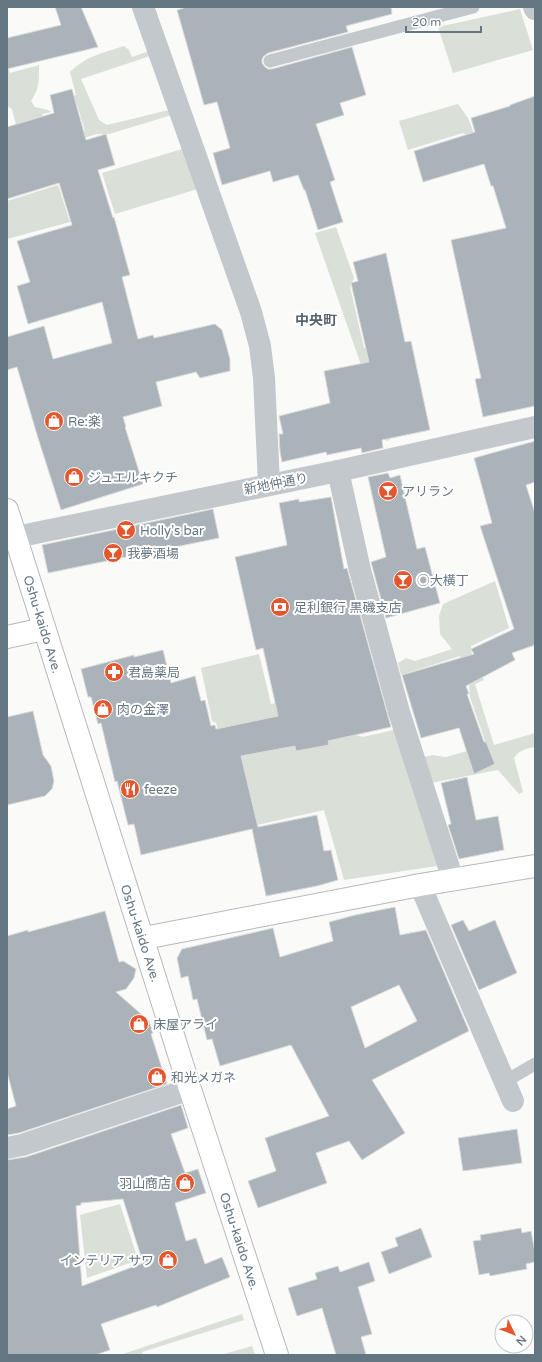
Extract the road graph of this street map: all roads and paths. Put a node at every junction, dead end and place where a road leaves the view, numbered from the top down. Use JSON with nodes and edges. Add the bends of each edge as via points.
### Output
{"nodes":[{"id":1,"x":143,"y":7,"type":"edge"},
{"id":2,"x":473,"y":7,"type":"edge"},
{"id":3,"x":270,"y":61,"type":"dead end"},
{"id":4,"x":535,"y":427,"type":"edge"},
{"id":5,"x":338,"y":471,"type":"junction"},
{"id":6,"x":269,"y":484,"type":"junction"},
{"id":7,"x":7,"y":510,"type":"edge"},
{"id":8,"x":16,"y":537,"type":"junction"},
{"id":9,"x":44,"y":629,"type":"junction"},
{"id":10,"x":7,"y":637,"type":"edge"},
{"id":11,"x":535,"y":866,"type":"edge"},
{"id":12,"x":453,"y":880,"type":"junction"},
{"id":13,"x":420,"y":885,"type":"junction"},
{"id":14,"x":144,"y":938,"type":"junction"},
{"id":15,"x":535,"y":1064,"type":"edge"},
{"id":16,"x":504,"y":1082,"type":"junction"},
{"id":17,"x":190,"y":1089,"type":"junction"},
{"id":18,"x":513,"y":1102,"type":"dead end"},
{"id":19,"x":7,"y":1148,"type":"edge"},
{"id":20,"x":276,"y":1355,"type":"edge"}],
"edges":[{"from":1,"to":6,"type":"street","via":[[252,312],[264,378]]},
{"from":2,"to":3,"type":"lane"},
{"from":4,"to":5,"type":"street","name":"新地仲通り"},
{"from":5,"to":6,"type":"street","name":"新地仲通り"},
{"from":5,"to":12,"type":"street","via":[[360,570],[399,712]]},
{"from":6,"to":8,"type":"street","name":"新地仲通り"},
{"from":7,"to":8,"type":"main road","name":"Oshu-kaido Ave."},
{"from":8,"to":9,"type":"main road","name":"Oshu-kaido Ave."},
{"from":9,"to":10,"type":"main road"},
{"from":9,"to":14,"type":"main road","name":"Oshu-kaido Ave."},
{"from":11,"to":12,"type":"main road"},
{"from":12,"to":13,"type":"main road"},
{"from":13,"to":14,"type":"main road"},
{"from":13,"to":16,"type":"street"},
{"from":14,"to":17,"type":"main road","name":"Oshu-kaido Ave."},
{"from":15,"to":16,"type":"lane"},
{"from":16,"to":18,"type":"street"},
{"from":17,"to":19,"type":"street"},
{"from":17,"to":20,"type":"main road","name":"Oshu-kaido Ave."}]}
